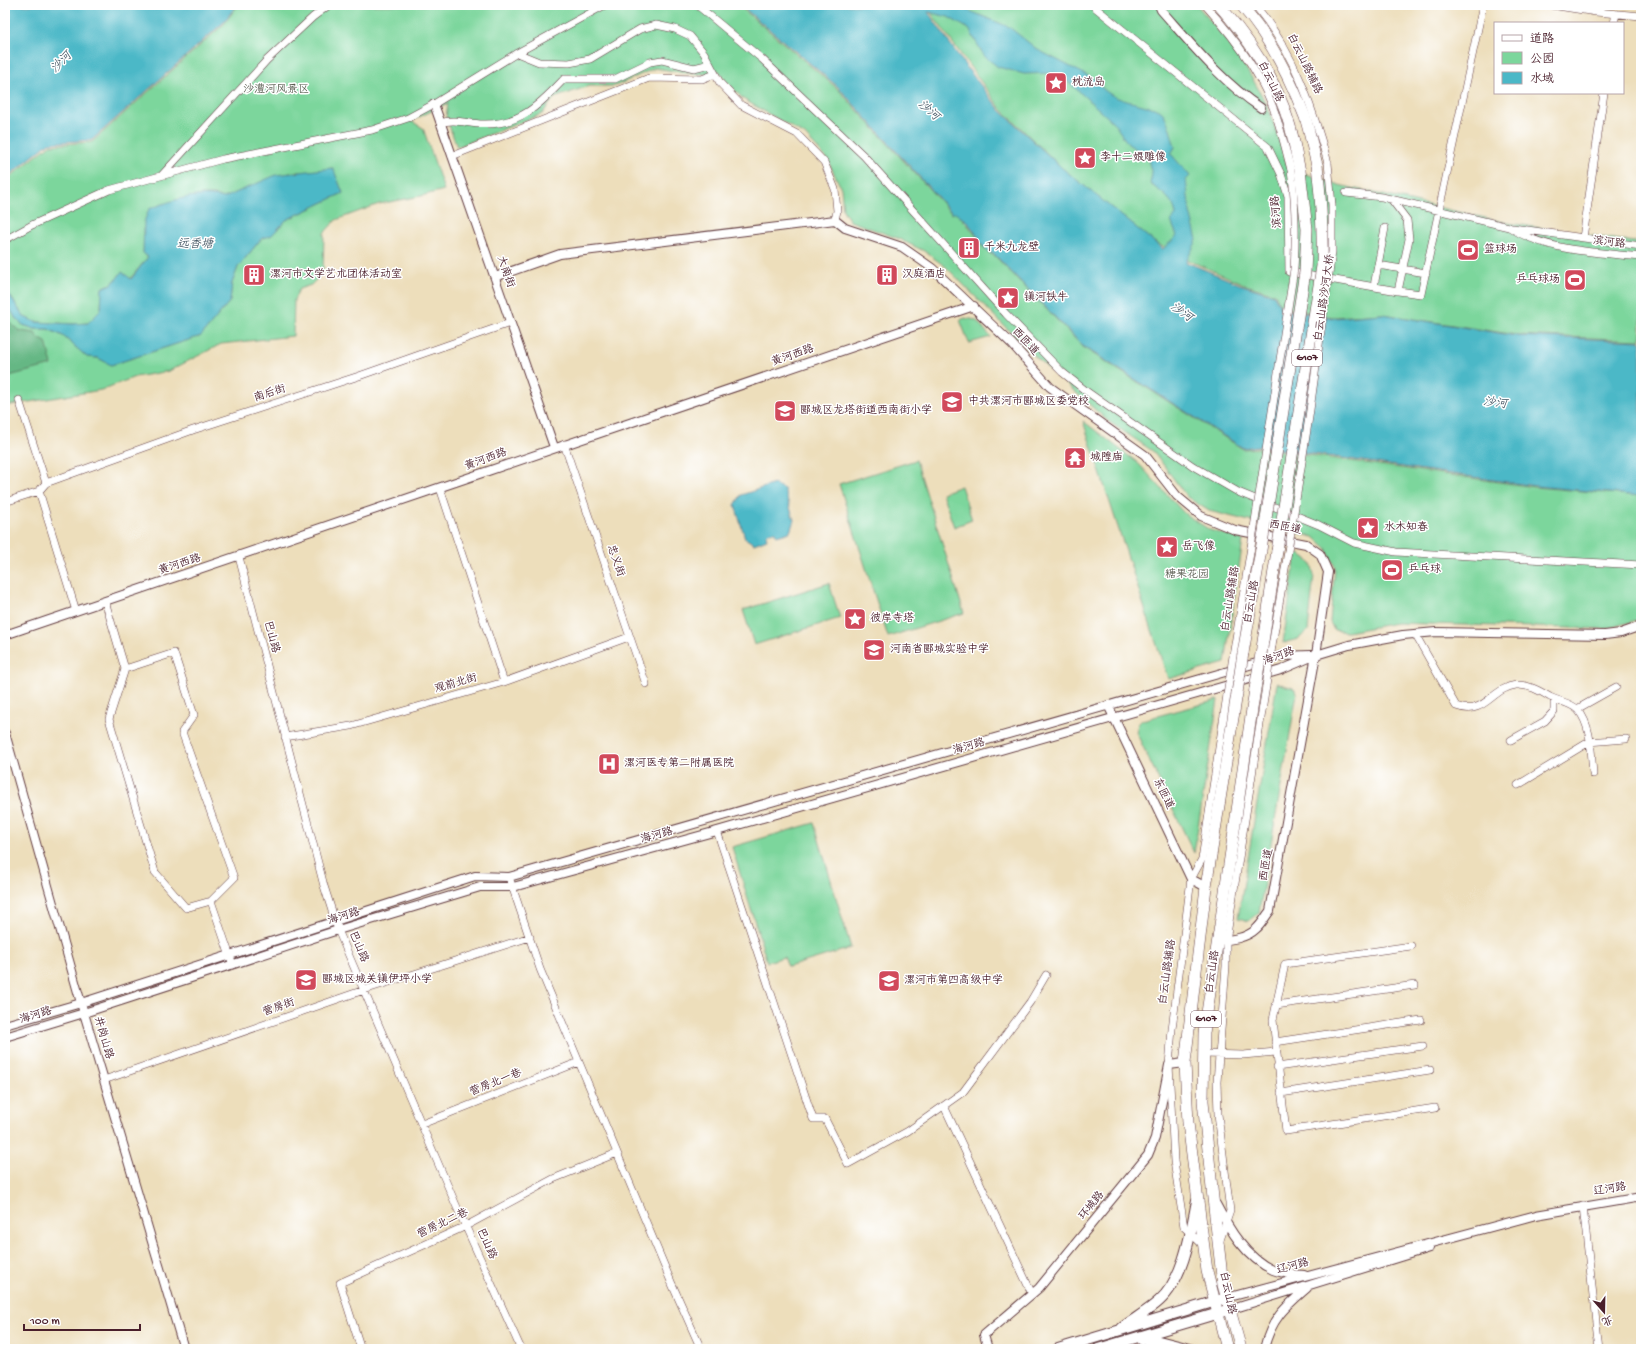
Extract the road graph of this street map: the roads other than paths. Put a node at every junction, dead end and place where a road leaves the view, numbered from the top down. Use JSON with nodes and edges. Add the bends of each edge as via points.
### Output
{"nodes":[{"id":1,"x":329,"y":5,"type":"edge"},
{"id":2,"x":606,"y":5,"type":"edge"},
{"id":3,"x":697,"y":5,"type":"edge"},
{"id":4,"x":1092,"y":5,"type":"edge"},
{"id":5,"x":1159,"y":5,"type":"edge"},
{"id":6,"x":1205,"y":5,"type":"edge"},
{"id":7,"x":1219,"y":5,"type":"edge"},
{"id":8,"x":1241,"y":5,"type":"edge"},
{"id":9,"x":1255,"y":5,"type":"edge"},
{"id":10,"x":1483,"y":5,"type":"edge"},
{"id":11,"x":1551,"y":5,"type":"edge"},
{"id":12,"x":1596,"y":9,"type":"edge"},
{"id":13,"x":1616,"y":14,"type":"junction"},
{"id":14,"x":1641,"y":16,"type":"edge"},
{"id":15,"x":1614,"y":22,"type":"edge"},
{"id":16,"x":517,"y":53,"type":"junction"},
{"id":17,"x":710,"y":64,"type":"junction"},
{"id":18,"x":715,"y":74,"type":"junction"},
{"id":19,"x":1604,"y":94,"type":"edge"},
{"id":20,"x":434,"y":104,"type":"junction"},
{"id":21,"x":1261,"y":108,"type":"dead end"},
{"id":22,"x":440,"y":123,"type":"junction"},
{"id":23,"x":452,"y":156,"type":"junction"},
{"id":24,"x":1322,"y":164,"type":"junction"},
{"id":25,"x":1295,"y":170,"type":"junction"},
{"id":26,"x":162,"y":175,"type":"junction"},
{"id":27,"x":1346,"y":193,"type":"dead end"},
{"id":28,"x":1391,"y":199,"type":"junction"},
{"id":29,"x":1439,"y":210,"type":"junction"},
{"id":30,"x":835,"y":220,"type":"junction"},
{"id":31,"x":1509,"y":227,"type":"junction"},
{"id":32,"x":1385,"y":228,"type":"dead end"},
{"id":33,"x":1583,"y":238,"type":"junction"},
{"id":34,"x":5,"y":240,"type":"edge"},
{"id":35,"x":1641,"y":246,"type":"edge"},
{"id":36,"x":1641,"y":257,"type":"edge"},
{"id":37,"x":1378,"y":265,"type":"junction"},
{"id":38,"x":1402,"y":269,"type":"junction"},
{"id":39,"x":1426,"y":273,"type":"junction"},
{"id":40,"x":495,"y":277,"type":"junction"},
{"id":41,"x":1374,"y":286,"type":"junction"},
{"id":42,"x":1398,"y":291,"type":"junction"},
{"id":43,"x":974,"y":306,"type":"junction"},
{"id":44,"x":510,"y":323,"type":"junction"},
{"id":45,"x":19,"y":400,"type":"dead end"},
{"id":46,"x":564,"y":444,"type":"junction"},
{"id":47,"x":554,"y":447,"type":"junction"},
{"id":48,"x":46,"y":483,"type":"junction"},
{"id":49,"x":440,"y":488,"type":"junction"},
{"id":50,"x":40,"y":491,"type":"junction"},
{"id":51,"x":5,"y":502,"type":"edge"},
{"id":52,"x":1282,"y":551,"type":"joint"},
{"id":53,"x":239,"y":557,"type":"junction"},
{"id":54,"x":1641,"y":565,"type":"edge"},
{"id":55,"x":105,"y":602,"type":"junction"},
{"id":56,"x":76,"y":611,"type":"junction"},
{"id":57,"x":1640,"y":630,"type":"edge"},
{"id":58,"x":1415,"y":634,"type":"junction"},
{"id":59,"x":5,"y":635,"type":"edge"},
{"id":60,"x":629,"y":637,"type":"junction"},
{"id":61,"x":1316,"y":655,"type":"junction"},
{"id":62,"x":125,"y":669,"type":"junction"},
{"id":63,"x":504,"y":682,"type":"junction"},
{"id":64,"x":646,"y":684,"type":"dead end"},
{"id":65,"x":1616,"y":687,"type":"dead end"},
{"id":66,"x":1232,"y":694,"type":"junction"},
{"id":67,"x":1554,"y":699,"type":"junction"},
{"id":68,"x":1108,"y":704,"type":"junction"},
{"id":69,"x":1577,"y":709,"type":"junction"},
{"id":70,"x":1114,"y":716,"type":"junction"},
{"id":71,"x":5,"y":733,"type":"edge"},
{"id":72,"x":286,"y":738,"type":"junction"},
{"id":73,"x":1626,"y":739,"type":"dead end"},
{"id":74,"x":1511,"y":740,"type":"dead end"},
{"id":75,"x":1589,"y":742,"type":"junction"},
{"id":76,"x":1593,"y":774,"type":"dead end"},
{"id":77,"x":1518,"y":785,"type":"dead end"},
{"id":78,"x":717,"y":831,"type":"junction"},
{"id":79,"x":509,"y":877,"type":"junction"},
{"id":80,"x":1191,"y":879,"type":"junction"},
{"id":81,"x":513,"y":887,"type":"junction"},
{"id":82,"x":1206,"y":887,"type":"junction"},
{"id":83,"x":211,"y":901,"type":"junction"},
{"id":84,"x":335,"y":920,"type":"junction"},
{"id":85,"x":338,"y":930,"type":"junction"},
{"id":86,"x":530,"y":936,"type":"junction"},
{"id":87,"x":1221,"y":941,"type":"junction"},
{"id":88,"x":1411,"y":946,"type":"dead end"},
{"id":89,"x":229,"y":955,"type":"junction"},
{"id":90,"x":232,"y":965,"type":"junction"},
{"id":91,"x":1046,"y":975,"type":"dead end"},
{"id":92,"x":1416,"y":986,"type":"dead end"},
{"id":93,"x":364,"y":990,"type":"junction"},
{"id":94,"x":81,"y":1003,"type":"junction"},
{"id":95,"x":1276,"y":1005,"type":"junction"},
{"id":96,"x":84,"y":1013,"type":"junction"},
{"id":97,"x":1421,"y":1020,"type":"dead end"},
{"id":98,"x":5,"y":1025,"type":"edge"},
{"id":99,"x":5,"y":1037,"type":"edge"},
{"id":100,"x":1275,"y":1042,"type":"junction"},
{"id":101,"x":1423,"y":1046,"type":"dead end"},
{"id":102,"x":1276,"y":1052,"type":"junction"},
{"id":103,"x":1204,"y":1054,"type":"junction"},
{"id":104,"x":1219,"y":1055,"type":"junction"},
{"id":105,"x":579,"y":1062,"type":"junction"},
{"id":106,"x":1185,"y":1063,"type":"junction"},
{"id":107,"x":1169,"y":1065,"type":"junction"},
{"id":108,"x":1278,"y":1067,"type":"junction"},
{"id":109,"x":1430,"y":1070,"type":"dead end"},
{"id":110,"x":104,"y":1080,"type":"junction"},
{"id":111,"x":1281,"y":1093,"type":"junction"},
{"id":112,"x":944,"y":1106,"type":"junction"},
{"id":113,"x":1435,"y":1108,"type":"dead end"},
{"id":114,"x":422,"y":1124,"type":"junction"},
{"id":115,"x":617,"y":1153,"type":"junction"},
{"id":116,"x":1641,"y":1197,"type":"edge"},
{"id":117,"x":1213,"y":1198,"type":"junction"},
{"id":118,"x":1197,"y":1199,"type":"junction"},
{"id":119,"x":1583,"y":1206,"type":"junction"},
{"id":120,"x":1536,"y":1215,"type":"junction"},
{"id":121,"x":1226,"y":1222,"type":"junction"},
{"id":122,"x":466,"y":1226,"type":"junction"},
{"id":123,"x":1191,"y":1233,"type":"junction"},
{"id":124,"x":1218,"y":1244,"type":"junction"},
{"id":125,"x":1204,"y":1246,"type":"junction"},
{"id":126,"x":1307,"y":1276,"type":"junction"},
{"id":127,"x":1310,"y":1286,"type":"junction"},
{"id":128,"x":1032,"y":1294,"type":"junction"},
{"id":129,"x":1226,"y":1298,"type":"junction"},
{"id":130,"x":1214,"y":1301,"type":"junction"},
{"id":131,"x":1229,"y":1310,"type":"junction"},
{"id":132,"x":1217,"y":1314,"type":"junction"},
{"id":133,"x":1116,"y":1338,"type":"junction"},
{"id":134,"x":184,"y":1349,"type":"edge"},
{"id":135,"x":361,"y":1349,"type":"edge"},
{"id":136,"x":521,"y":1349,"type":"edge"},
{"id":137,"x":701,"y":1349,"type":"edge"},
{"id":138,"x":988,"y":1349,"type":"edge"},
{"id":139,"x":1058,"y":1349,"type":"edge"},
{"id":140,"x":1098,"y":1349,"type":"edge"},
{"id":141,"x":1190,"y":1349,"type":"edge"},
{"id":142,"x":1227,"y":1349,"type":"edge"},
{"id":143,"x":1241,"y":1349,"type":"edge"},
{"id":144,"x":1264,"y":1349,"type":"edge"},
{"id":145,"x":1599,"y":1349,"type":"edge"}],
"edges":[{"from":1,"to":26,"type":"street","via":[[313,16],[267,60]]},
{"from":2,"to":16,"type":"street"},
{"from":3,"to":54,"type":"street","via":[[762,58],[864,156],[1006,314],[1062,372],[1193,466],[1238,492],[1376,549]]},
{"from":4,"to":41,"type":"street","name":"滨河路","via":[[1268,147],[1288,196],[1289,272]]},
{"from":5,"to":21,"type":"street","via":[[1209,65]]},
{"from":6,"to":25,"type":"street","via":[[1225,27],[1259,77]]},
{"from":7,"to":25,"type":"highway","name":"白云山路","number":"G107","via":[[1240,28],[1270,76],[1289,122]]},
{"from":8,"to":24,"type":"highway","name":"白云山路","number":"G107","via":[[1254,20],[1283,68]]},
{"from":9,"to":24,"type":"street","name":"白云山路辅路","via":[[1280,38],[1298,73],[1312,107]]},
{"from":10,"to":29,"type":"street"},
{"from":11,"to":12,"type":"street"},
{"from":12,"to":13,"type":"street"},
{"from":13,"to":14,"type":"street"},
{"from":13,"to":15,"type":"street"},
{"from":16,"to":17,"type":"street","via":[[539,62],[569,63],[590,59],[640,29],[656,25],[675,29],[690,36]]},
{"from":16,"to":20,"type":"street"},
{"from":17,"to":18,"type":"street"},
{"from":17,"to":22,"type":"street","via":[[694,68],[662,60],[650,62],[615,80],[564,79],[535,108],[521,116],[503,122],[483,124],[449,120]]},
{"from":18,"to":23,"type":"street","via":[[702,79],[649,78]]},
{"from":18,"to":30,"type":"street","via":[[741,105],[797,134],[824,162],[835,188]]},
{"from":19,"to":33,"type":"street"},
{"from":20,"to":22,"type":"street","name":"大南街"},
{"from":20,"to":26,"type":"street","via":[[408,118],[372,130],[223,159]]},
{"from":22,"to":23,"type":"street","name":"大南街"},
{"from":23,"to":40,"type":"street","name":"大南街"},
{"from":24,"to":52,"type":"highway","name":"白云山路沙河大桥","number":"G107","bridge":true,"via":[[1322,266]]},
{"from":25,"to":66,"type":"highway","name":"白云山路","number":"G107","bridge":true,"via":[[1307,229],[1305,272]]},
{"from":26,"to":34,"type":"street","via":[[95,196]]},
{"from":27,"to":28,"type":"street","name":"滨河路"},
{"from":28,"to":29,"type":"street","name":"滨河路"},
{"from":28,"to":38,"type":"street","via":[[1407,220],[1409,239]]},
{"from":29,"to":31,"type":"street","name":"滨河路"},
{"from":29,"to":39,"type":"street"},
{"from":30,"to":40,"type":"street","via":[[560,254]]},
{"from":30,"to":43,"type":"street","name":"西匝道","via":[[845,228],[902,248],[932,268]]},
{"from":31,"to":33,"type":"street"},
{"from":31,"to":36,"type":"street","name":"滨河路","via":[[1547,244]]},
{"from":32,"to":37,"type":"street"},
{"from":33,"to":35,"type":"street"},
{"from":37,"to":38,"type":"street"},
{"from":37,"to":41,"type":"street"},
{"from":38,"to":39,"type":"street"},
{"from":38,"to":42,"type":"street"},
{"from":39,"to":42,"type":"street","name":"滨河路","via":[[1421,294]]},
{"from":40,"to":44,"type":"street","name":"大南街"},
{"from":41,"to":42,"type":"street","name":"滨河路"},
{"from":43,"to":46,"type":"street","name":"黄河西路"},
{"from":43,"to":61,"type":"street","name":"西匝道","via":[[1050,387],[1145,455],[1177,496],[1201,516],[1235,530],[1306,544],[1320,554],[1328,572]]},
{"from":44,"to":47,"type":"street","name":"大南街"},
{"from":44,"to":48,"type":"street","name":"南后街","via":[[352,379],[193,430]]},
{"from":45,"to":48,"type":"street"},
{"from":46,"to":47,"type":"street","name":"黄河西路"},
{"from":46,"to":60,"type":"street","name":"忠义街"},
{"from":47,"to":49,"type":"street","name":"黄河西路"},
{"from":48,"to":50,"type":"street"},
{"from":49,"to":53,"type":"street","name":"黄河西路"},
{"from":49,"to":63,"type":"street"},
{"from":50,"to":51,"type":"street"},
{"from":50,"to":56,"type":"street"},
{"from":52,"to":87,"type":"highway","name":"白云山路","number":"G107","bridge":true},
{"from":53,"to":55,"type":"street","name":"黄河西路"},
{"from":53,"to":72,"type":"street","name":"巴山路"},
{"from":55,"to":56,"type":"street","name":"黄河西路"},
{"from":55,"to":62,"type":"street"},
{"from":56,"to":59,"type":"street","name":"黄河西路"},
{"from":57,"to":58,"type":"street","name":"海河路","via":[[1605,635],[1436,632]]},
{"from":58,"to":61,"type":"street","name":"海河路","via":[[1349,645]]},
{"from":58,"to":67,"type":"street","via":[[1456,706],[1475,709],[1496,694],[1516,685],[1531,687]]},
{"from":60,"to":63,"type":"street","name":"观前北街"},
{"from":60,"to":64,"type":"street","name":"忠义街"},
{"from":61,"to":68,"type":"street","name":"海河路","via":[[1281,656]]},
{"from":61,"to":70,"type":"street","name":"海河路","via":[[1281,670]]},
{"from":61,"to":87,"type":"street","name":"西匝道","via":[[1270,911],[1256,930],[1240,938]]},
{"from":62,"to":83,"type":"street","via":[[110,719],[155,872],[186,908]]},
{"from":62,"to":83,"type":"street","via":[[174,653],[194,715],[182,732],[234,878]]},
{"from":63,"to":72,"type":"street","name":"观前北街","via":[[351,726]]},
{"from":65,"to":69,"type":"street"},
{"from":66,"to":80,"type":"street","name":"白云山路辅路","via":[[1202,858]]},
{"from":66,"to":82,"type":"highway","name":"白云山路","number":"G107"},
{"from":67,"to":69,"type":"street"},
{"from":67,"to":74,"type":"street","via":[[1554,711],[1545,721]]},
{"from":68,"to":70,"type":"street","name":"东匝道"},
{"from":68,"to":79,"type":"street","name":"海河路"},
{"from":69,"to":75,"type":"street","via":[[1589,730]]},
{"from":70,"to":78,"type":"street","name":"海河路"},
{"from":70,"to":80,"type":"street","name":"东匝道"},
{"from":71,"to":94,"type":"street","name":"井岗山路"},
{"from":72,"to":84,"type":"street","name":"巴山路"},
{"from":73,"to":75,"type":"street"},
{"from":75,"to":76,"type":"street"},
{"from":75,"to":77,"type":"street"},
{"from":78,"to":81,"type":"street","name":"海河路"},
{"from":78,"to":112,"type":"street","via":[[812,1119],[825,1119],[848,1164],[908,1131]]},
{"from":79,"to":81,"type":"street"},
{"from":79,"to":84,"type":"street","name":"海河路","via":[[475,876]]},
{"from":80,"to":82,"type":"street"},
{"from":80,"to":107,"type":"street","name":"白云山路辅路"},
{"from":81,"to":85,"type":"street","name":"海河路","via":[[480,887]]},
{"from":81,"to":86,"type":"street"},
{"from":82,"to":106,"type":"highway","name":"白云山路","number":"G107"},
{"from":83,"to":89,"type":"street"},
{"from":84,"to":85,"type":"street","name":"巴山路"},
{"from":84,"to":89,"type":"street","name":"海河路"},
{"from":85,"to":90,"type":"street","name":"海河路"},
{"from":85,"to":93,"type":"street","name":"巴山路"},
{"from":86,"to":93,"type":"street","name":"营房街"},
{"from":86,"to":105,"type":"street","via":[[540,969]]},
{"from":87,"to":103,"type":"highway","name":"白云山路","number":"G107","via":[[1204,1033]]},
{"from":87,"to":104,"type":"street","via":[[1226,966]]},
{"from":88,"to":95,"type":"street","via":[[1285,964]]},
{"from":89,"to":90,"type":"street"},
{"from":89,"to":94,"type":"street","name":"海河路"},
{"from":90,"to":96,"type":"street","name":"海河路"},
{"from":91,"to":112,"type":"street","via":[[1030,1002],[963,1092]]},
{"from":92,"to":95,"type":"street"},
{"from":93,"to":110,"type":"street","name":"营房街"},
{"from":93,"to":114,"type":"street","name":"巴山路"},
{"from":94,"to":96,"type":"street","name":"井岗山路"},
{"from":94,"to":98,"type":"street","name":"海河路"},
{"from":95,"to":100,"type":"street","via":[[1273,1020]]},
{"from":96,"to":99,"type":"street","name":"海河路"},
{"from":96,"to":110,"type":"street","name":"井岗山路"},
{"from":97,"to":100,"type":"street"},
{"from":100,"to":102,"type":"street"},
{"from":101,"to":108,"type":"street"},
{"from":102,"to":104,"type":"street"},
{"from":102,"to":108,"type":"street"},
{"from":103,"to":104,"type":"street"},
{"from":103,"to":117,"type":"highway","name":"白云山路","number":"G107","via":[[1203,1101]]},
{"from":104,"to":121,"type":"street","via":[[1218,1114],[1230,1211]]},
{"from":105,"to":114,"type":"street","name":"营房北一巷"},
{"from":105,"to":115,"type":"street"},
{"from":106,"to":107,"type":"street"},
{"from":106,"to":118,"type":"highway","name":"白云山路","number":"G107","via":[[1188,1123]]},
{"from":107,"to":123,"type":"street","name":"白云山路辅路","via":[[1174,1161],[1184,1227]]},
{"from":107,"to":128,"type":"street","name":"环城路","via":[[1156,1138],[1148,1155]]},
{"from":108,"to":111,"type":"street"},
{"from":109,"to":111,"type":"street"},
{"from":110,"to":134,"type":"street","name":"井岗山路"},
{"from":111,"to":113,"type":"street","via":[[1286,1131]]},
{"from":112,"to":128,"type":"street"},
{"from":114,"to":122,"type":"street","name":"巴山路"},
{"from":115,"to":122,"type":"street","name":"营房北二巷","via":[[553,1179]]},
{"from":115,"to":137,"type":"street"},
{"from":116,"to":119,"type":"street","name":"辽河路"},
{"from":117,"to":121,"type":"street"},
{"from":117,"to":124,"type":"highway","name":"白云山路","number":"G107"},
{"from":118,"to":123,"type":"main road"},
{"from":118,"to":125,"type":"highway","name":"白云山路","number":"G107"},
{"from":119,"to":120,"type":"street","name":"辽河路"},
{"from":119,"to":145,"type":"street"},
{"from":120,"to":126,"type":"street","name":"辽河路"},
{"from":120,"to":127,"type":"street","name":"辽河路"},
{"from":121,"to":124,"type":"street"},
{"from":121,"to":126,"type":"street","via":[[1246,1251],[1274,1271]]},
{"from":122,"to":135,"type":"street","name":"营房北二巷","via":[[340,1283]]},
{"from":122,"to":136,"type":"street","name":"巴山路"},
{"from":123,"to":125,"type":"street","name":"白云山路辅路"},
{"from":123,"to":133,"type":"main road","via":[[1176,1277],[1161,1300]]},
{"from":124,"to":129,"type":"highway","name":"白云山路","number":"G107"},
{"from":125,"to":130,"type":"highway","name":"白云山路","number":"G107"},
{"from":126,"to":129,"type":"street","name":"辽河路"},
{"from":127,"to":131,"type":"street","name":"辽河路"},
{"from":127,"to":144,"type":"street","via":[[1281,1310],[1271,1326]]},
{"from":128,"to":138,"type":"street","name":"环城路","via":[[984,1335]]},
{"from":129,"to":130,"type":"main road","name":"辽河路"},
{"from":129,"to":131,"type":"highway","name":"白云山路","number":"G107"},
{"from":130,"to":132,"type":"highway","name":"白云山路","number":"G107"},
{"from":130,"to":133,"type":"main road","name":"辽河路"},
{"from":131,"to":132,"type":"main road","name":"辽河路"},
{"from":131,"to":143,"type":"highway","name":"白云山路","number":"G107"},
{"from":132,"to":133,"type":"main road","name":"辽河路"},
{"from":132,"to":142,"type":"highway","name":"白云山路","number":"G107"},
{"from":133,"to":139,"type":"main road","name":"辽河路"},
{"from":133,"to":140,"type":"main road","name":"辽河路"},
{"from":133,"to":141,"type":"main road","via":[[1150,1339]]}]}
